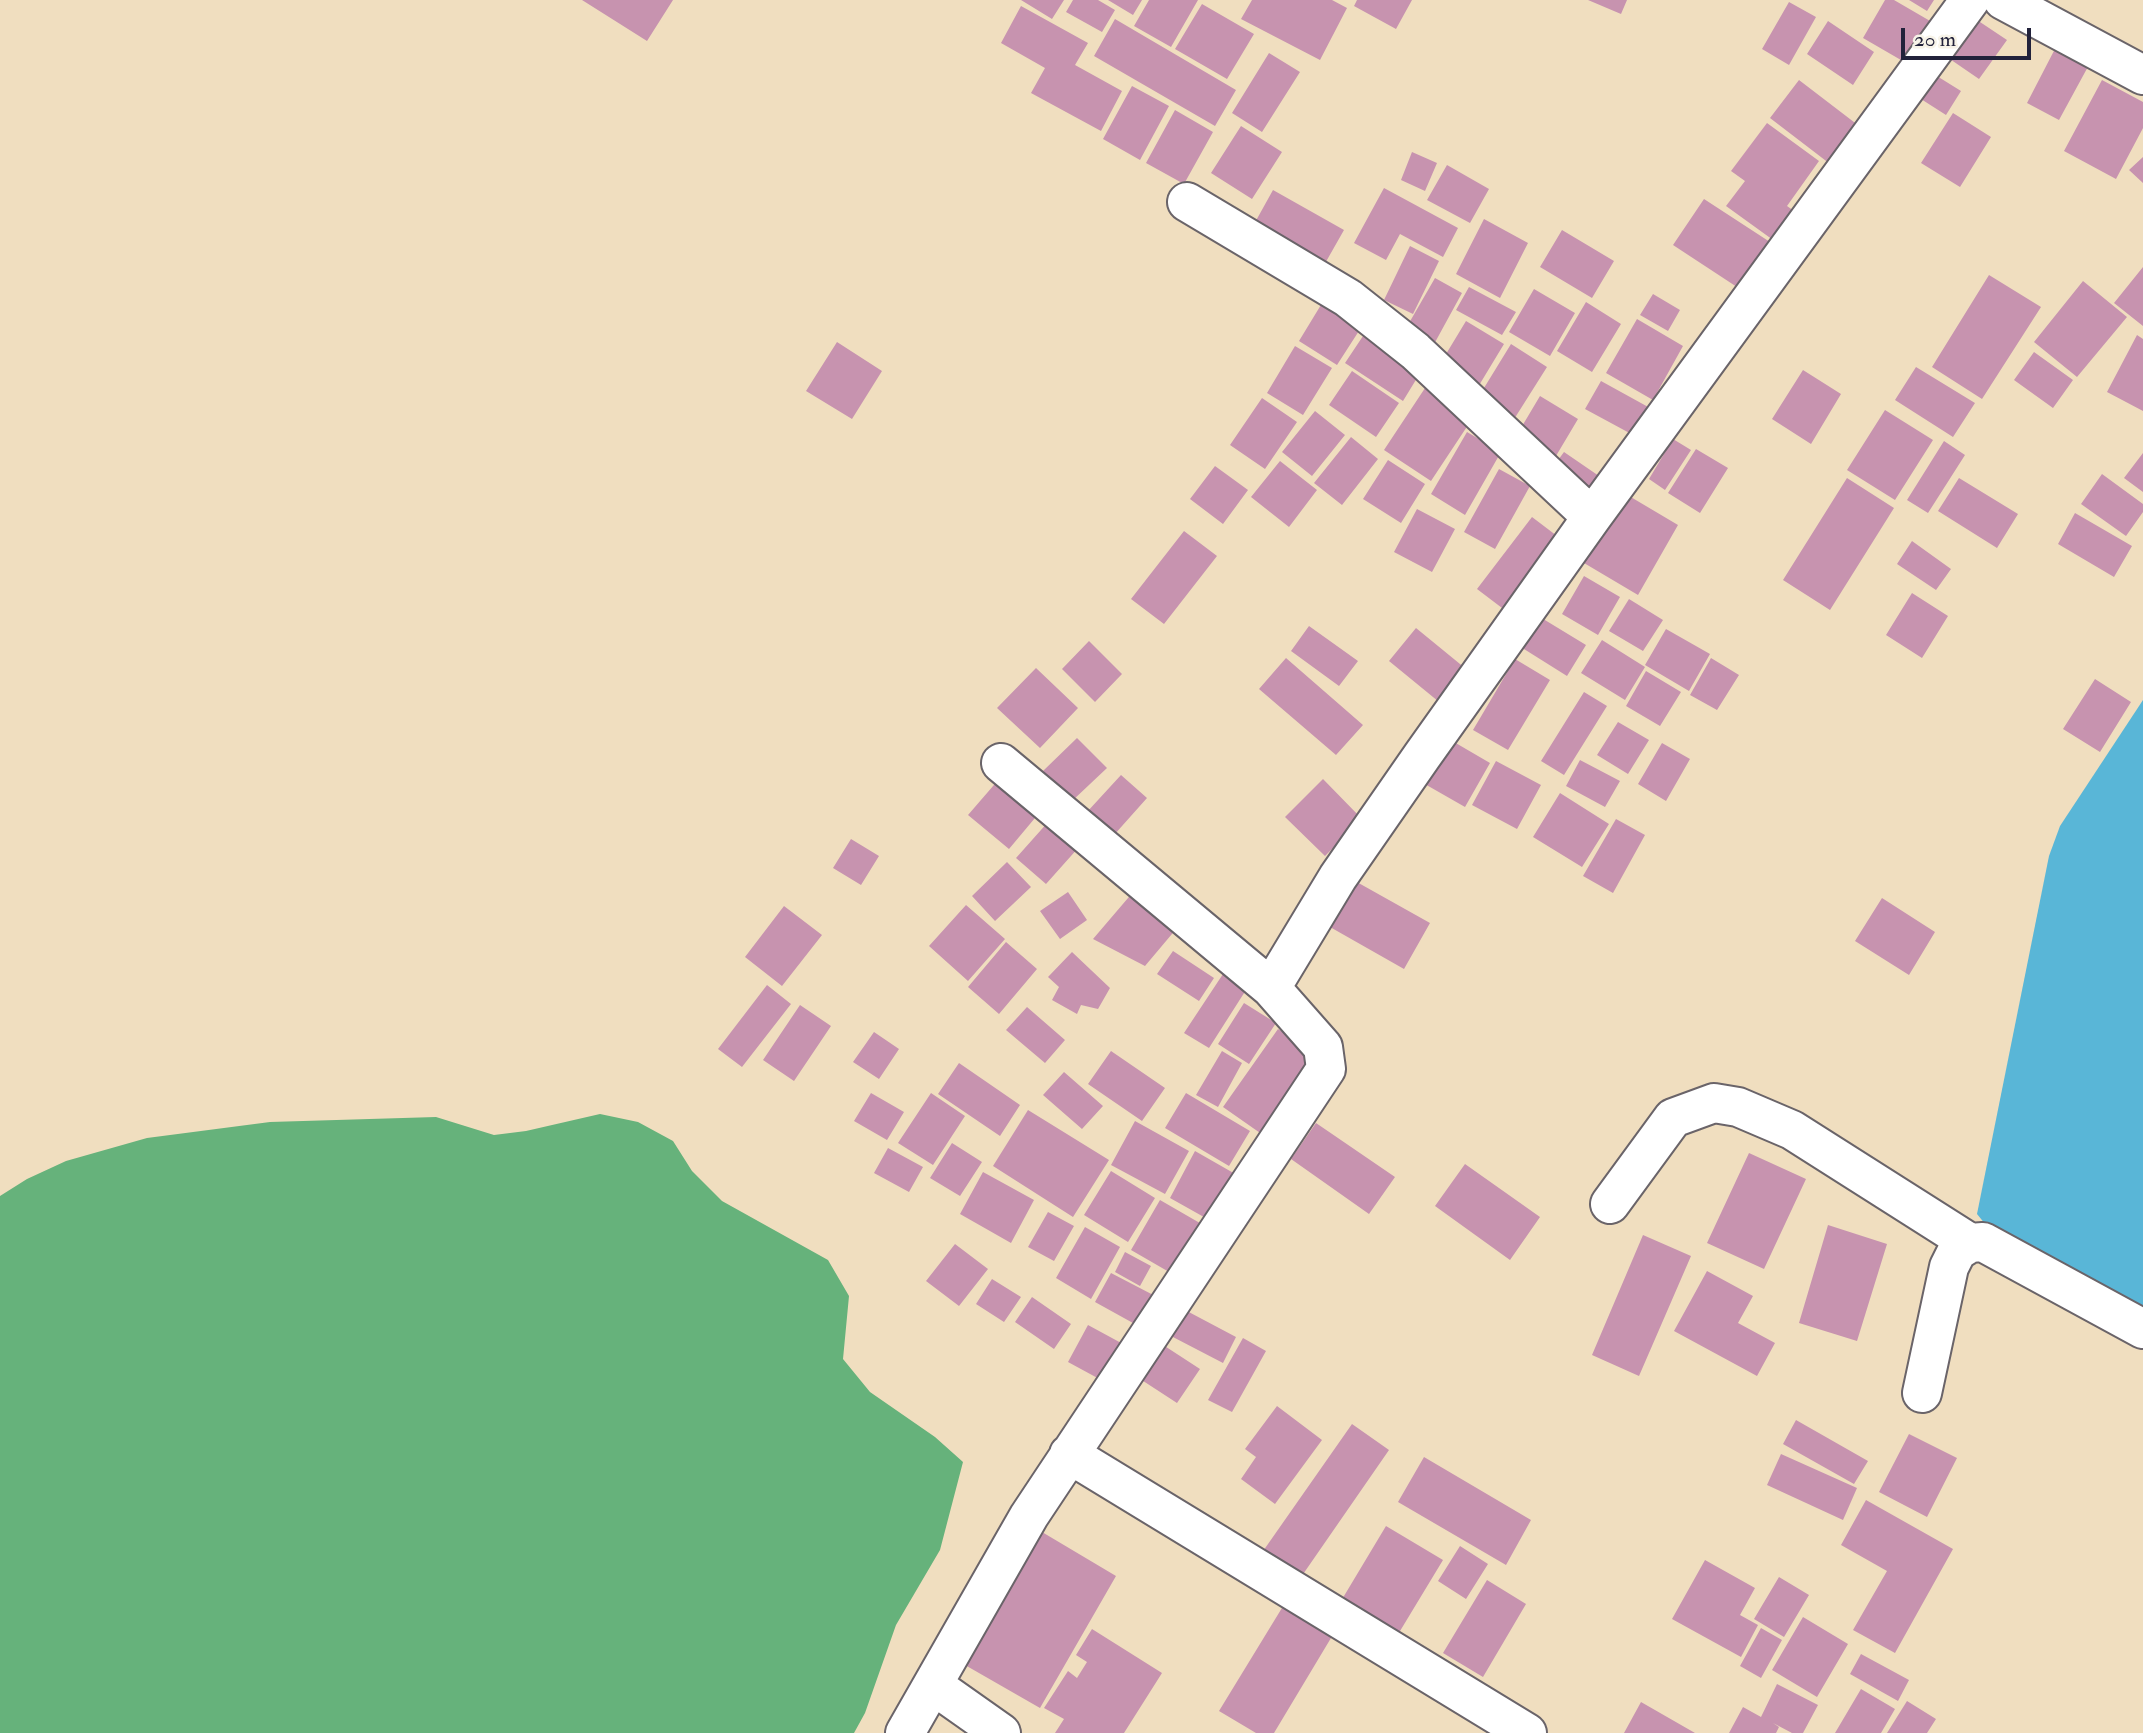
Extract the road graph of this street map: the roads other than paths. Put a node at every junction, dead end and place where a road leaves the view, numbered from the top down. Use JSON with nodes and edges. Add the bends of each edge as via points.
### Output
{"nodes":[{"id":1,"x":1970,"y":0,"type":"edge"},
{"id":2,"x":2003,"y":0,"type":"edge"},
{"id":3,"x":2143,"y":75,"type":"edge"},
{"id":4,"x":1187,"y":202,"type":"dead end"},
{"id":5,"x":1592,"y":517,"type":"junction"},
{"id":6,"x":1002,"y":763,"type":"dead end"},
{"id":7,"x":1271,"y":988,"type":"junction"},
{"id":8,"x":1611,"y":1204,"type":"dead end"},
{"id":9,"x":1970,"y":1243,"type":"junction"},
{"id":10,"x":2143,"y":1329,"type":"edge"},
{"id":11,"x":1922,"y":1393,"type":"dead end"},
{"id":12,"x":1069,"y":1454,"type":"junction"},
{"id":13,"x":933,"y":1685,"type":"junction"},
{"id":14,"x":905,"y":1733,"type":"edge"},
{"id":15,"x":1001,"y":1733,"type":"edge"},
{"id":16,"x":1527,"y":1733,"type":"edge"}],
"edges":[{"from":1,"to":5,"type":"street"},
{"from":2,"to":3,"type":"street"},
{"from":4,"to":5,"type":"street","via":[[1348,299],[1415,351]]},
{"from":5,"to":7,"type":"street","via":[[1338,877]]},
{"from":6,"to":7,"type":"street"},
{"from":7,"to":12,"type":"street","via":[[1322,1047],[1326,1069]]},
{"from":8,"to":9,"type":"street","via":[[1673,1118],[1714,1103],[1738,1107],[1792,1130]]},
{"from":9,"to":10,"type":"street","via":[[1983,1242]]},
{"from":9,"to":11,"type":"street","via":[[1957,1251],[1949,1267]]},
{"from":12,"to":13,"type":"street"},
{"from":12,"to":16,"type":"street"},
{"from":13,"to":14,"type":"street"},
{"from":13,"to":15,"type":"street"}]}
